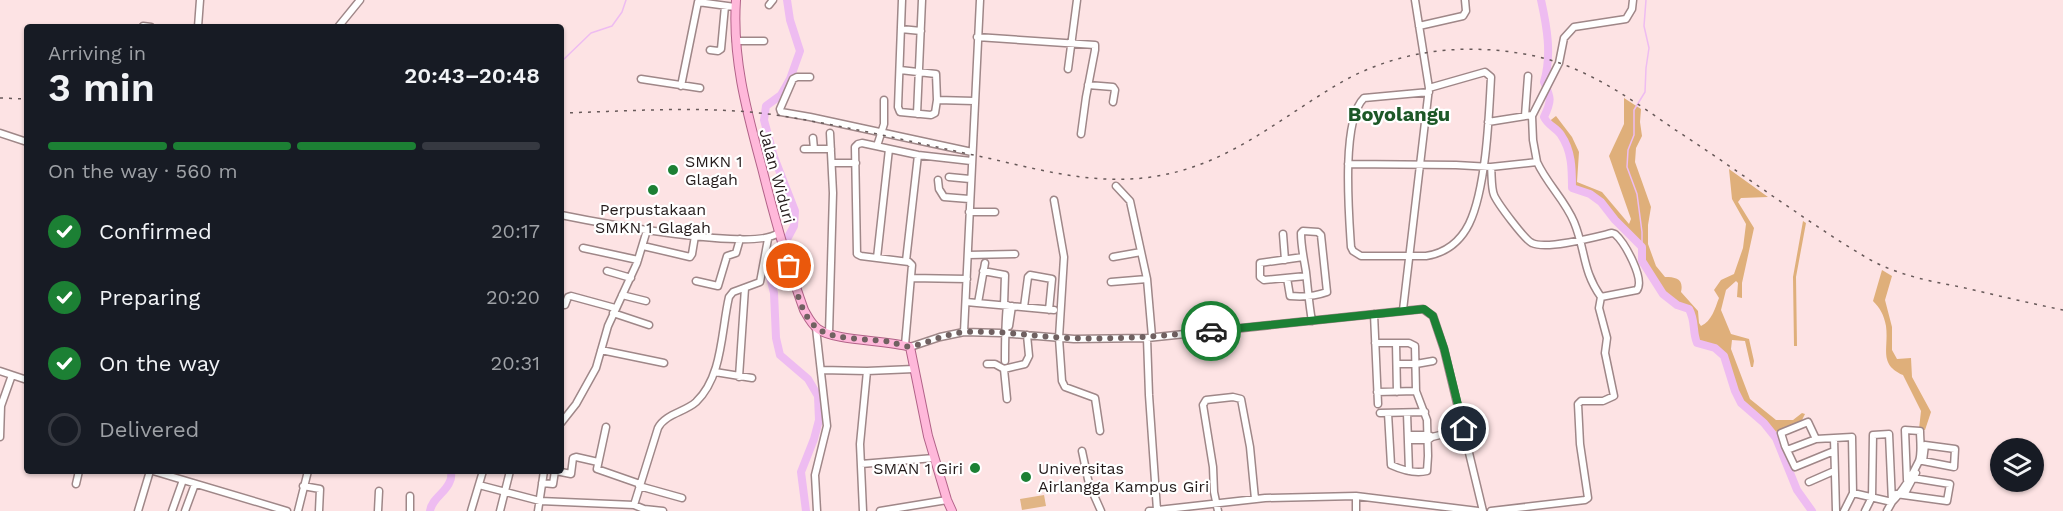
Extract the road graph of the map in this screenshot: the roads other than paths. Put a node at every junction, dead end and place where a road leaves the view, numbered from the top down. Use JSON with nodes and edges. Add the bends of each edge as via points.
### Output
{"nodes":[{"id":1,"x":200,"y":0,"type":"edge"},
{"id":2,"x":360,"y":0,"type":"edge"},
{"id":3,"x":902,"y":0,"type":"edge"},
{"id":4,"x":922,"y":0,"type":"edge"},
{"id":5,"x":980,"y":0,"type":"edge"},
{"id":6,"x":1077,"y":0,"type":"edge"},
{"id":7,"x":1415,"y":0,"type":"edge"},
{"id":8,"x":1465,"y":0,"type":"edge"},
{"id":9,"x":1633,"y":0,"type":"edge"},
{"id":10,"x":731,"y":5,"type":"edge"},
{"id":11,"x":198,"y":24,"type":"edge"},
{"id":12,"x":340,"y":24,"type":"edge"},
{"id":13,"x":1419,"y":26,"type":"junction"},
{"id":14,"x":901,"y":29,"type":"junction"},
{"id":15,"x":921,"y":32,"type":"junction"},
{"id":16,"x":977,"y":37,"type":"junction"},
{"id":17,"x":736,"y":41,"type":"junction"},
{"id":18,"x":764,"y":41,"type":"dead end"},
{"id":19,"x":1071,"y":42,"type":"junction"},
{"id":20,"x":710,"y":50,"type":"dead end"},
{"id":21,"x":1068,"y":69,"type":"dead end"},
{"id":22,"x":900,"y":70,"type":"junction"},
{"id":23,"x":919,"y":72,"type":"junction"},
{"id":24,"x":1528,"y":75,"type":"dead end"},
{"id":25,"x":810,"y":77,"type":"dead end"},
{"id":26,"x":641,"y":79,"type":"dead end"},
{"id":27,"x":1088,"y":85,"type":"junction"},
{"id":28,"x":681,"y":86,"type":"junction"},
{"id":29,"x":700,"y":88,"type":"dead end"},
{"id":30,"x":1429,"y":90,"type":"junction"},
{"id":31,"x":884,"y":100,"type":"dead end"},
{"id":32,"x":937,"y":100,"type":"junction"},
{"id":33,"x":974,"y":101,"type":"junction"},
{"id":34,"x":1113,"y":102,"type":"dead end"},
{"id":35,"x":917,"y":114,"type":"junction"},
{"id":36,"x":1529,"y":115,"type":"junction"},
{"id":37,"x":1488,"y":122,"type":"junction"},
{"id":38,"x":0,"y":133,"type":"edge"},
{"id":39,"x":830,"y":133,"type":"dead end"},
{"id":40,"x":882,"y":133,"type":"junction"},
{"id":41,"x":1081,"y":134,"type":"dead end"},
{"id":42,"x":813,"y":138,"type":"dead end"},
{"id":43,"x":24,"y":141,"type":"edge"},
{"id":44,"x":877,"y":146,"type":"junction"},
{"id":45,"x":804,"y":149,"type":"dead end"},
{"id":46,"x":814,"y":149,"type":"junction"},
{"id":47,"x":831,"y":149,"type":"junction"},
{"id":48,"x":889,"y":149,"type":"junction"},
{"id":49,"x":972,"y":152,"type":"junction"},
{"id":50,"x":918,"y":155,"type":"junction"},
{"id":51,"x":971,"y":162,"type":"junction"},
{"id":52,"x":1537,"y":162,"type":"junction"},
{"id":53,"x":832,"y":163,"type":"junction"},
{"id":54,"x":856,"y":163,"type":"junction"},
{"id":55,"x":1348,"y":164,"type":"junction"},
{"id":56,"x":1420,"y":164,"type":"junction"},
{"id":57,"x":1483,"y":167,"type":"junction"},
{"id":58,"x":1491,"y":167,"type":"junction"},
{"id":59,"x":948,"y":177,"type":"dead end"},
{"id":60,"x":970,"y":179,"type":"junction"},
{"id":61,"x":938,"y":180,"type":"dead end"},
{"id":62,"x":1116,"y":186,"type":"dead end"},
{"id":63,"x":969,"y":199,"type":"junction"},
{"id":64,"x":1054,"y":200,"type":"dead end"},
{"id":65,"x":969,"y":212,"type":"junction"},
{"id":66,"x":995,"y":212,"type":"dead end"},
{"id":67,"x":564,"y":215,"type":"edge"},
{"id":68,"x":647,"y":230,"type":"junction"},
{"id":69,"x":1283,"y":234,"type":"dead end"},
{"id":70,"x":779,"y":235,"type":"junction"},
{"id":71,"x":695,"y":236,"type":"junction"},
{"id":72,"x":740,"y":239,"type":"junction"},
{"id":73,"x":768,"y":239,"type":"junction"},
{"id":74,"x":1580,"y":241,"type":"junction"},
{"id":75,"x":643,"y":246,"type":"junction"},
{"id":76,"x":583,"y":248,"type":"dead end"},
{"id":77,"x":1141,"y":252,"type":"junction"},
{"id":78,"x":1015,"y":254,"type":"dead end"},
{"id":79,"x":968,"y":255,"type":"junction"},
{"id":80,"x":1410,"y":255,"type":"junction"},
{"id":81,"x":1113,"y":257,"type":"dead end"},
{"id":82,"x":1303,"y":257,"type":"junction"},
{"id":83,"x":877,"y":258,"type":"junction"},
{"id":84,"x":638,"y":260,"type":"junction"},
{"id":85,"x":1285,"y":260,"type":"junction"},
{"id":86,"x":906,"y":261,"type":"junction"},
{"id":87,"x":985,"y":263,"type":"dead end"},
{"id":88,"x":607,"y":271,"type":"dead end"},
{"id":89,"x":983,"y":271,"type":"junction"},
{"id":90,"x":1305,"y":276,"type":"junction"},
{"id":91,"x":630,"y":278,"type":"junction"},
{"id":92,"x":911,"y":278,"type":"junction"},
{"id":93,"x":1287,"y":278,"type":"junction"},
{"id":94,"x":967,"y":279,"type":"junction"},
{"id":95,"x":1147,"y":279,"type":"junction"},
{"id":96,"x":696,"y":281,"type":"dead end"},
{"id":97,"x":1111,"y":282,"type":"dead end"},
{"id":98,"x":745,"y":288,"type":"junction"},
{"id":99,"x":622,"y":295,"type":"junction"},
{"id":100,"x":1307,"y":295,"type":"junction"},
{"id":101,"x":1601,"y":297,"type":"junction"},
{"id":102,"x":646,"y":301,"type":"dead end"},
{"id":103,"x":966,"y":302,"type":"junction"},
{"id":104,"x":978,"y":303,"type":"junction"},
{"id":105,"x":566,"y":305,"type":"dead end"},
{"id":106,"x":1008,"y":306,"type":"junction"},
{"id":107,"x":1024,"y":307,"type":"junction"},
{"id":108,"x":1403,"y":310,"type":"junction"},
{"id":109,"x":614,"y":311,"type":"junction"},
{"id":110,"x":1374,"y":314,"type":"junction"},
{"id":111,"x":1310,"y":321,"type":"junction"},
{"id":112,"x":649,"y":325,"type":"dead end"},
{"id":113,"x":816,"y":328,"type":"junction"},
{"id":114,"x":964,"y":332,"type":"junction"},
{"id":115,"x":829,"y":334,"type":"junction"},
{"id":116,"x":1006,"y":335,"type":"junction"},
{"id":117,"x":1027,"y":335,"type":"junction"},
{"id":118,"x":1150,"y":337,"type":"junction"},
{"id":119,"x":1059,"y":338,"type":"junction"},
{"id":120,"x":1375,"y":343,"type":"junction"},
{"id":121,"x":1396,"y":343,"type":"junction"},
{"id":122,"x":908,"y":346,"type":"junction"},
{"id":123,"x":601,"y":350,"type":"junction"},
{"id":124,"x":1005,"y":361,"type":"dead end"},
{"id":125,"x":1433,"y":361,"type":"dead end"},
{"id":126,"x":664,"y":363,"type":"dead end"},
{"id":127,"x":987,"y":364,"type":"dead end"},
{"id":128,"x":1397,"y":364,"type":"junction"},
{"id":129,"x":1416,"y":364,"type":"junction"},
{"id":130,"x":914,"y":369,"type":"junction"},
{"id":131,"x":1004,"y":369,"type":"junction"},
{"id":132,"x":821,"y":370,"type":"junction"},
{"id":133,"x":0,"y":371,"type":"edge"},
{"id":134,"x":867,"y":371,"type":"junction"},
{"id":135,"x":715,"y":372,"type":"junction"},
{"id":136,"x":12,"y":375,"type":"junction"},
{"id":137,"x":740,"y":377,"type":"junction"},
{"id":138,"x":752,"y":378,"type":"dead end"},
{"id":139,"x":24,"y":379,"type":"edge"},
{"id":140,"x":1377,"y":392,"type":"junction"},
{"id":141,"x":1397,"y":392,"type":"junction"},
{"id":142,"x":1416,"y":392,"type":"junction"},
{"id":143,"x":1007,"y":399,"type":"dead end"},
{"id":144,"x":1378,"y":404,"type":"dead end"},
{"id":145,"x":1425,"y":412,"type":"junction"},
{"id":146,"x":1380,"y":413,"type":"dead end"},
{"id":147,"x":1388,"y":413,"type":"junction"},
{"id":148,"x":1407,"y":413,"type":"junction"},
{"id":149,"x":564,"y":419,"type":"edge"},
{"id":150,"x":606,"y":427,"type":"dead end"},
{"id":151,"x":1464,"y":429,"type":"junction"},
{"id":152,"x":1100,"y":431,"type":"dead end"},
{"id":153,"x":0,"y":437,"type":"edge"},
{"id":154,"x":1429,"y":437,"type":"junction"},
{"id":155,"x":1408,"y":438,"type":"junction"},
{"id":156,"x":1834,"y":438,"type":"junction"},
{"id":157,"x":1816,"y":439,"type":"junction"},
{"id":158,"x":1787,"y":450,"type":"junction"},
{"id":159,"x":1082,"y":451,"type":"dead end"},
{"id":160,"x":1834,"y":451,"type":"junction"},
{"id":161,"x":934,"y":458,"type":"junction"},
{"id":162,"x":1921,"y":461,"type":"junction"},
{"id":163,"x":598,"y":462,"type":"junction"},
{"id":164,"x":861,"y":464,"type":"junction"},
{"id":165,"x":1409,"y":471,"type":"junction"},
{"id":166,"x":1834,"y":471,"type":"junction"},
{"id":167,"x":564,"y":473,"type":"edge"},
{"id":168,"x":78,"y":474,"type":"edge"},
{"id":169,"x":150,"y":474,"type":"edge"},
{"id":170,"x":162,"y":474,"type":"edge"},
{"id":171,"x":307,"y":474,"type":"edge"},
{"id":172,"x":482,"y":474,"type":"edge"},
{"id":173,"x":509,"y":474,"type":"edge"},
{"id":174,"x":544,"y":474,"type":"edge"},
{"id":175,"x":555,"y":474,"type":"edge"},
{"id":176,"x":1910,"y":479,"type":"junction"},
{"id":177,"x":183,"y":480,"type":"junction"},
{"id":178,"x":1809,"y":482,"type":"dead end"},
{"id":179,"x":542,"y":483,"type":"junction"},
{"id":180,"x":76,"y":484,"type":"dead end"},
{"id":181,"x":195,"y":484,"type":"junction"},
{"id":182,"x":479,"y":485,"type":"junction"},
{"id":183,"x":640,"y":485,"type":"junction"},
{"id":184,"x":303,"y":486,"type":"junction"},
{"id":185,"x":379,"y":491,"type":"dead end"},
{"id":186,"x":504,"y":492,"type":"junction"},
{"id":187,"x":1854,"y":493,"type":"junction"},
{"id":188,"x":1897,"y":494,"type":"junction"},
{"id":189,"x":410,"y":496,"type":"dead end"},
{"id":190,"x":1356,"y":496,"type":"junction"},
{"id":191,"x":1872,"y":497,"type":"junction"},
{"id":192,"x":682,"y":498,"type":"dead end"},
{"id":193,"x":1255,"y":498,"type":"junction"},
{"id":194,"x":540,"y":501,"type":"junction"},
{"id":195,"x":1892,"y":502,"type":"junction"},
{"id":196,"x":1220,"y":503,"type":"junction"},
{"id":197,"x":633,"y":506,"type":"junction"},
{"id":198,"x":949,"y":507,"type":"edge"},
{"id":199,"x":1434,"y":508,"type":"edge"},
{"id":200,"x":906,"y":509,"type":"edge"},
{"id":201,"x":1157,"y":510,"type":"edge"},
{"id":202,"x":138,"y":511,"type":"edge"},
{"id":203,"x":172,"y":511,"type":"edge"},
{"id":204,"x":185,"y":511,"type":"edge"},
{"id":205,"x":287,"y":511,"type":"edge"},
{"id":206,"x":298,"y":511,"type":"edge"},
{"id":207,"x":319,"y":511,"type":"edge"},
{"id":208,"x":378,"y":511,"type":"edge"},
{"id":209,"x":410,"y":511,"type":"edge"},
{"id":210,"x":471,"y":511,"type":"edge"},
{"id":211,"x":500,"y":511,"type":"edge"},
{"id":212,"x":538,"y":511,"type":"edge"},
{"id":213,"x":663,"y":511,"type":"edge"},
{"id":214,"x":817,"y":511,"type":"edge"},
{"id":215,"x":863,"y":511,"type":"edge"},
{"id":216,"x":880,"y":511,"type":"edge"},
{"id":217,"x":1101,"y":511,"type":"edge"},
{"id":218,"x":1149,"y":511,"type":"edge"},
{"id":219,"x":1218,"y":511,"type":"edge"},
{"id":220,"x":1225,"y":511,"type":"edge"},
{"id":221,"x":1356,"y":511,"type":"edge"},
{"id":222,"x":1478,"y":511,"type":"edge"},
{"id":223,"x":1483,"y":511,"type":"edge"},
{"id":224,"x":1491,"y":511,"type":"edge"},
{"id":225,"x":1836,"y":511,"type":"edge"},
{"id":226,"x":1844,"y":511,"type":"edge"},
{"id":227,"x":1865,"y":511,"type":"edge"},
{"id":228,"x":1887,"y":511,"type":"edge"}],
"edges":[{"from":1,"to":11,"type":"street"},
{"from":2,"to":12,"type":"street"},
{"from":3,"to":14,"type":"street"},
{"from":4,"to":15,"type":"street"},
{"from":5,"to":16,"type":"street"},
{"from":6,"to":19,"type":"street"},
{"from":7,"to":13,"type":"street"},
{"from":8,"to":13,"type":"street","via":[[1463,16]]},
{"from":9,"to":36,"type":"street","via":[[1626,20],[1574,27],[1568,32],[1559,63]]},
{"from":10,"to":17,"type":"main road","name":"Jalan Widuri"},
{"from":10,"to":20,"type":"street","via":[[721,50]]},
{"from":10,"to":28,"type":"street","via":[[698,2]]},
{"from":13,"to":30,"type":"street"},
{"from":14,"to":15,"type":"street"},
{"from":14,"to":22,"type":"street"},
{"from":15,"to":23,"type":"street"},
{"from":16,"to":19,"type":"street"},
{"from":16,"to":33,"type":"street"},
{"from":17,"to":18,"type":"street"},
{"from":17,"to":70,"type":"main road","name":"Jalan Widuri","via":[[742,94]]},
{"from":19,"to":21,"type":"street"},
{"from":19,"to":27,"type":"street","via":[[1095,45]]},
{"from":22,"to":23,"type":"street"},
{"from":22,"to":35,"type":"street","via":[[899,111]]},
{"from":23,"to":32,"type":"street","via":[[936,74]]},
{"from":23,"to":35,"type":"street"},
{"from":24,"to":36,"type":"street"},
{"from":25,"to":40,"type":"street","via":[[793,79],[781,112]]},
{"from":26,"to":28,"type":"street"},
{"from":27,"to":34,"type":"street","via":[[1113,87]]},
{"from":27,"to":41,"type":"street"},
{"from":28,"to":29,"type":"street"},
{"from":30,"to":37,"type":"street","via":[[1488,73]]},
{"from":30,"to":55,"type":"street","via":[[1360,101]]},
{"from":30,"to":56,"type":"street"},
{"from":31,"to":40,"type":"street"},
{"from":32,"to":33,"type":"street"},
{"from":32,"to":35,"type":"street","via":[[934,115]]},
{"from":33,"to":49,"type":"street"},
{"from":36,"to":37,"type":"street"},
{"from":36,"to":52,"type":"street"},
{"from":37,"to":57,"type":"street"},
{"from":38,"to":43,"type":"street"},
{"from":39,"to":47,"type":"street"},
{"from":40,"to":44,"type":"street"},
{"from":40,"to":49,"type":"street"},
{"from":42,"to":46,"type":"street"},
{"from":44,"to":48,"type":"street"},
{"from":44,"to":54,"type":"street","via":[[858,144]]},
{"from":45,"to":46,"type":"street"},
{"from":46,"to":47,"type":"street"},
{"from":47,"to":53,"type":"street"},
{"from":48,"to":50,"type":"street"},
{"from":48,"to":83,"type":"street"},
{"from":49,"to":51,"type":"street"},
{"from":50,"to":51,"type":"street"},
{"from":50,"to":86,"type":"street"},
{"from":51,"to":60,"type":"street"},
{"from":52,"to":58,"type":"street"},
{"from":52,"to":74,"type":"street","via":[[1568,209]]},
{"from":53,"to":54,"type":"street"},
{"from":53,"to":115,"type":"street"},
{"from":54,"to":83,"type":"street","via":[[857,254]]},
{"from":55,"to":56,"type":"street"},
{"from":55,"to":80,"type":"street","via":[[1352,249],[1367,257]]},
{"from":56,"to":57,"type":"street"},
{"from":56,"to":80,"type":"street"},
{"from":57,"to":58,"type":"street"},
{"from":57,"to":80,"type":"street","via":[[1474,212],[1458,239],[1436,255]]},
{"from":58,"to":74,"type":"street","via":[[1496,198],[1532,243]]},
{"from":59,"to":60,"type":"street"},
{"from":60,"to":63,"type":"street"},
{"from":61,"to":63,"type":"street","via":[[944,197]]},
{"from":62,"to":77,"type":"street","via":[[1130,201]]},
{"from":63,"to":65,"type":"street"},
{"from":64,"to":119,"type":"street","via":[[1064,257]]},
{"from":65,"to":66,"type":"street"},
{"from":65,"to":79,"type":"street"},
{"from":67,"to":68,"type":"street"},
{"from":68,"to":71,"type":"street"},
{"from":68,"to":75,"type":"street"},
{"from":69,"to":85,"type":"street"},
{"from":70,"to":73,"type":"street"},
{"from":70,"to":113,"type":"main road","name":"Jalan Widuri","via":[[804,310]]},
{"from":71,"to":72,"type":"street"},
{"from":71,"to":75,"type":"street","via":[[690,257]]},
{"from":72,"to":73,"type":"street"},
{"from":72,"to":96,"type":"street","via":[[736,253],[728,256],[718,286]]},
{"from":73,"to":98,"type":"street","via":[[760,282]]},
{"from":74,"to":101,"type":"street","via":[[1588,275]]},
{"from":74,"to":101,"type":"street","via":[[1613,233],[1629,252],[1640,288]]},
{"from":75,"to":84,"type":"street"},
{"from":76,"to":84,"type":"street"},
{"from":77,"to":81,"type":"street"},
{"from":77,"to":95,"type":"street"},
{"from":78,"to":79,"type":"street"},
{"from":79,"to":94,"type":"street"},
{"from":80,"to":108,"type":"street"},
{"from":82,"to":85,"type":"street"},
{"from":82,"to":90,"type":"street"},
{"from":82,"to":100,"type":"street","via":[[1301,233],[1318,232],[1327,292]]},
{"from":83,"to":86,"type":"street"},
{"from":84,"to":91,"type":"street"},
{"from":85,"to":93,"type":"street","via":[[1262,262],[1259,267],[1262,279]]},
{"from":86,"to":92,"type":"street","via":[[912,265]]},
{"from":87,"to":89,"type":"street"},
{"from":88,"to":91,"type":"street"},
{"from":89,"to":104,"type":"street"},
{"from":89,"to":106,"type":"street","via":[[1005,275]]},
{"from":90,"to":93,"type":"street"},
{"from":90,"to":100,"type":"street"},
{"from":91,"to":99,"type":"street"},
{"from":92,"to":94,"type":"street"},
{"from":92,"to":122,"type":"street"},
{"from":93,"to":100,"type":"street","via":[[1290,296]]},
{"from":94,"to":103,"type":"street"},
{"from":95,"to":97,"type":"street"},
{"from":95,"to":118,"type":"street"},
{"from":98,"to":135,"type":"street","via":[[729,297]]},
{"from":98,"to":137,"type":"street"},
{"from":99,"to":102,"type":"street"},
{"from":99,"to":109,"type":"street"},
{"from":100,"to":111,"type":"street"},
{"from":101,"to":224,"type":"street","via":[[1599,308],[1614,396],[1578,404],[1587,500]]},
{"from":103,"to":104,"type":"street"},
{"from":103,"to":114,"type":"street"},
{"from":104,"to":106,"type":"street"},
{"from":105,"to":109,"type":"street","via":[[571,296]]},
{"from":106,"to":107,"type":"street"},
{"from":106,"to":116,"type":"street"},
{"from":107,"to":107,"type":"street","via":[[1028,277],[1052,279],[1051,310]]},
{"from":108,"to":110,"type":"street"},
{"from":108,"to":151,"type":"street","via":[[1424,309],[1433,316]]},
{"from":109,"to":112,"type":"street"},
{"from":109,"to":123,"type":"street"},
{"from":110,"to":111,"type":"street"},
{"from":110,"to":120,"type":"street"},
{"from":111,"to":118,"type":"street"},
{"from":113,"to":115,"type":"main road"},
{"from":113,"to":132,"type":"street"},
{"from":114,"to":116,"type":"street"},
{"from":114,"to":122,"type":"street"},
{"from":115,"to":122,"type":"main road"},
{"from":116,"to":117,"type":"street"},
{"from":116,"to":124,"type":"street"},
{"from":117,"to":119,"type":"street"},
{"from":117,"to":131,"type":"street","via":[[1029,356],[1023,365]]},
{"from":118,"to":119,"type":"street"},
{"from":118,"to":201,"type":"street"},
{"from":119,"to":152,"type":"street","via":[[1064,385],[1095,398]]},
{"from":120,"to":121,"type":"street"},
{"from":120,"to":140,"type":"street"},
{"from":121,"to":128,"type":"street"},
{"from":121,"to":129,"type":"street","via":[[1414,344]]},
{"from":122,"to":130,"type":"main road"},
{"from":123,"to":126,"type":"street"},
{"from":123,"to":149,"type":"street","via":[[586,387]]},
{"from":125,"to":129,"type":"street"},
{"from":127,"to":131,"type":"street"},
{"from":128,"to":129,"type":"street"},
{"from":128,"to":141,"type":"street"},
{"from":129,"to":142,"type":"street"},
{"from":130,"to":134,"type":"street"},
{"from":130,"to":161,"type":"main road"},
{"from":131,"to":143,"type":"street"},
{"from":132,"to":134,"type":"street"},
{"from":132,"to":214,"type":"street","via":[[827,426],[815,475]]},
{"from":133,"to":136,"type":"street"},
{"from":134,"to":164,"type":"street"},
{"from":135,"to":137,"type":"street"},
{"from":135,"to":183,"type":"street","via":[[699,399],[660,423]]},
{"from":136,"to":139,"type":"street"},
{"from":136,"to":153,"type":"street","via":[[1,406]]},
{"from":137,"to":138,"type":"street"},
{"from":140,"to":141,"type":"street"},
{"from":140,"to":144,"type":"street"},
{"from":141,"to":142,"type":"street"},
{"from":142,"to":145,"type":"street"},
{"from":145,"to":148,"type":"street"},
{"from":145,"to":154,"type":"street"},
{"from":146,"to":147,"type":"street"},
{"from":147,"to":148,"type":"street"},
{"from":147,"to":165,"type":"street","via":[[1391,465]]},
{"from":148,"to":155,"type":"street"},
{"from":150,"to":163,"type":"street"},
{"from":151,"to":154,"type":"street"},
{"from":151,"to":223,"type":"street"},
{"from":154,"to":155,"type":"street"},
{"from":154,"to":165,"type":"street","via":[[1427,471]]},
{"from":155,"to":165,"type":"street"},
{"from":156,"to":157,"type":"street"},
{"from":156,"to":160,"type":"street"},
{"from":156,"to":187,"type":"street","via":[[1852,437]]},
{"from":157,"to":158,"type":"street"},
{"from":157,"to":158,"type":"street","via":[[1808,422],[1782,433]]},
{"from":158,"to":160,"type":"street","via":[[1795,467]]},
{"from":159,"to":217,"type":"street","via":[[1089,484]]},
{"from":160,"to":166,"type":"street"},
{"from":161,"to":164,"type":"street"},
{"from":161,"to":198,"type":"main road"},
{"from":162,"to":162,"type":"street","via":[[1954,466],[1955,449],[1925,445]]},
{"from":162,"to":176,"type":"street"},
{"from":162,"to":176,"type":"street","via":[[1920,431],[1905,430]]},
{"from":163,"to":167,"type":"street","via":[[576,456],[571,474]]},
{"from":163,"to":183,"type":"street","via":[[598,470]]},
{"from":164,"to":215,"type":"street"},
{"from":166,"to":178,"type":"street"},
{"from":166,"to":225,"type":"street"},
{"from":168,"to":180,"type":"street"},
{"from":169,"to":202,"type":"street"},
{"from":170,"to":177,"type":"street"},
{"from":171,"to":184,"type":"street"},
{"from":172,"to":182,"type":"street"},
{"from":173,"to":186,"type":"street"},
{"from":174,"to":179,"type":"street"},
{"from":175,"to":179,"type":"street","via":[[553,484]]},
{"from":176,"to":188,"type":"street"},
{"from":176,"to":188,"type":"street","via":[[1950,484],[1947,501]]},
{"from":177,"to":181,"type":"street"},
{"from":177,"to":203,"type":"street"},
{"from":179,"to":194,"type":"street"},
{"from":181,"to":204,"type":"street"},
{"from":181,"to":205,"type":"street"},
{"from":182,"to":186,"type":"street"},
{"from":182,"to":210,"type":"street"},
{"from":183,"to":192,"type":"street"},
{"from":183,"to":197,"type":"street"},
{"from":184,"to":206,"type":"street"},
{"from":184,"to":207,"type":"street","via":[[320,489]]},
{"from":185,"to":208,"type":"street"},
{"from":186,"to":194,"type":"street"},
{"from":186,"to":211,"type":"street"},
{"from":187,"to":191,"type":"street"},
{"from":187,"to":226,"type":"street"},
{"from":188,"to":191,"type":"street","via":[[1888,434],[1873,435]]},
{"from":188,"to":195,"type":"street"},
{"from":189,"to":209,"type":"street"},
{"from":190,"to":193,"type":"street"},
{"from":190,"to":199,"type":"street"},
{"from":190,"to":221,"type":"street"},
{"from":191,"to":195,"type":"street"},
{"from":191,"to":227,"type":"street"},
{"from":193,"to":196,"type":"street"},
{"from":193,"to":196,"type":"street","via":[[1241,399],[1208,400],[1203,405],[1214,492]]},
{"from":194,"to":197,"type":"street"},
{"from":194,"to":212,"type":"street"},
{"from":195,"to":228,"type":"street"},
{"from":196,"to":201,"type":"street"},
{"from":196,"to":219,"type":"street"},
{"from":196,"to":220,"type":"street"},
{"from":197,"to":213,"type":"street"},
{"from":198,"to":200,"type":"street"},
{"from":199,"to":222,"type":"street"},
{"from":200,"to":216,"type":"street"},
{"from":201,"to":218,"type":"street"}]}
